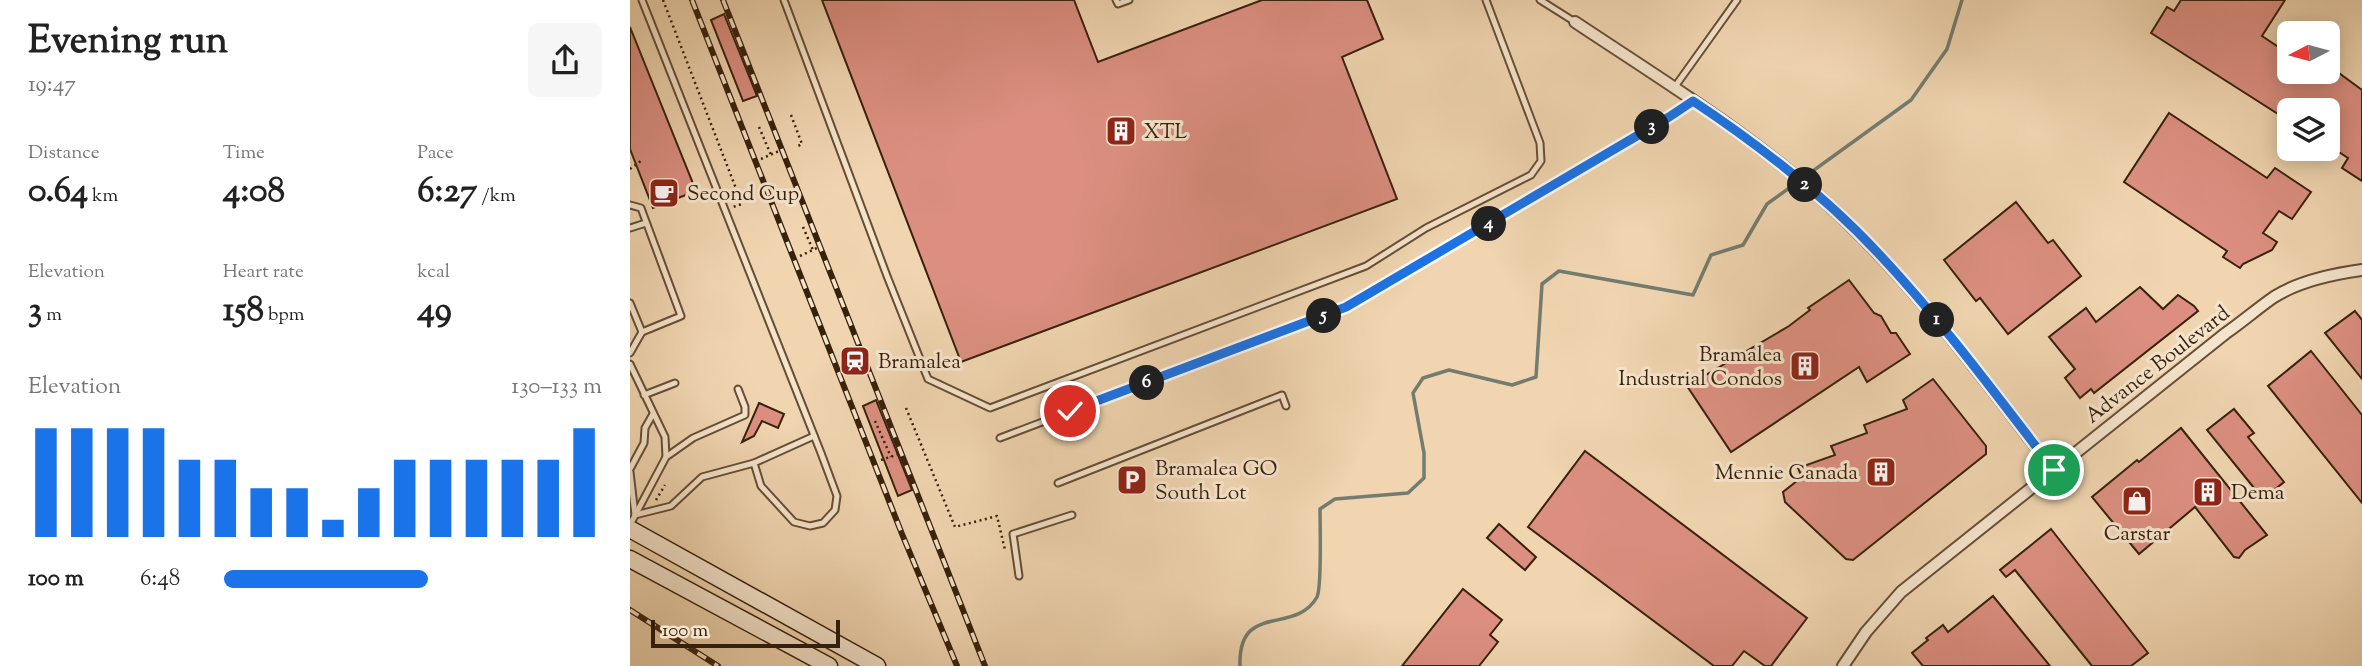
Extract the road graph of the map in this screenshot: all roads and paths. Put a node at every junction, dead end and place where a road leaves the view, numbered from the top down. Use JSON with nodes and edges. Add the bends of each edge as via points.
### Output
{"nodes":[{"id":1,"x":642,"y":0,"type":"edge"},
{"id":2,"x":663,"y":0,"type":"edge"},
{"id":3,"x":784,"y":0,"type":"edge"},
{"id":4,"x":1116,"y":0,"type":"edge"},
{"id":5,"x":1129,"y":0,"type":"edge"},
{"id":6,"x":1486,"y":0,"type":"edge"},
{"id":7,"x":1540,"y":0,"type":"edge"},
{"id":8,"x":1737,"y":0,"type":"edge"},
{"id":9,"x":1575,"y":22,"type":"joint"},
{"id":10,"x":1674,"y":88,"type":"junction"},
{"id":11,"x":1693,"y":101,"type":"junction"},
{"id":12,"x":790,"y":116,"type":"dead end"},
{"id":13,"x":759,"y":127,"type":"dead end"},
{"id":14,"x":798,"y":146,"type":"dead end"},
{"id":15,"x":779,"y":151,"type":"dead end"},
{"id":16,"x":771,"y":155,"type":"junction"},
{"id":17,"x":761,"y":159,"type":"dead end"},
{"id":18,"x":641,"y":161,"type":"dead end"},
{"id":19,"x":630,"y":169,"type":"edge"},
{"id":20,"x":630,"y":205,"type":"edge"},
{"id":21,"x":731,"y":208,"type":"dead end"},
{"id":22,"x":646,"y":223,"type":"junction"},
{"id":23,"x":803,"y":227,"type":"dead end"},
{"id":24,"x":630,"y":228,"type":"edge"},
{"id":25,"x":817,"y":248,"type":"dead end"},
{"id":26,"x":813,"y":250,"type":"junction"},
{"id":27,"x":800,"y":256,"type":"dead end"},
{"id":28,"x":2362,"y":270,"type":"edge"},
{"id":29,"x":630,"y":303,"type":"edge"},
{"id":30,"x":642,"y":332,"type":"junction"},
{"id":31,"x":630,"y":353,"type":"edge"},
{"id":32,"x":630,"y":364,"type":"edge"},
{"id":33,"x":675,"y":383,"type":"dead end"},
{"id":34,"x":738,"y":389,"type":"dead end"},
{"id":35,"x":644,"y":395,"type":"junction"},
{"id":36,"x":1286,"y":406,"type":"dead end"},
{"id":37,"x":906,"y":408,"type":"dead end"},
{"id":38,"x":653,"y":414,"type":"junction"},
{"id":39,"x":876,"y":421,"type":"dead end"},
{"id":40,"x":814,"y":436,"type":"junction"},
{"id":41,"x":1000,"y":438,"type":"dead end"},
{"id":42,"x":919,"y":441,"type":"junction"},
{"id":43,"x":914,"y":443,"type":"dead end"},
{"id":44,"x":899,"y":454,"type":"dead end"},
{"id":45,"x":666,"y":457,"type":"junction"},
{"id":46,"x":891,"y":457,"type":"junction"},
{"id":47,"x":881,"y":460,"type":"dead end"},
{"id":48,"x":754,"y":463,"type":"junction"},
{"id":49,"x":630,"y":470,"type":"edge"},
{"id":50,"x":2054,"y":470,"type":"junction"},
{"id":51,"x":1059,"y":483,"type":"dead end"},
{"id":52,"x":1072,"y":515,"type":"dead end"},
{"id":53,"x":632,"y":523,"type":"edge"},
{"id":54,"x":1006,"y":553,"type":"dead end"},
{"id":55,"x":630,"y":559,"type":"edge"},
{"id":56,"x":1018,"y":576,"type":"dead end"},
{"id":57,"x":829,"y":666,"type":"edge"},
{"id":58,"x":877,"y":666,"type":"edge"},
{"id":59,"x":1843,"y":666,"type":"edge"}],
"edges":[{"from":1,"to":40,"type":"lane"},
{"from":2,"to":21,"type":"path","via":[[742,204]]},
{"from":3,"to":6,"type":"lane","via":[[928,379],[990,408],[1366,266],[1426,228],[1531,175],[1541,161],[1540,143]]},
{"from":4,"to":5,"type":"lane","via":[[1118,4]]},
{"from":7,"to":9,"type":"lane"},
{"from":8,"to":10,"type":"lane"},
{"from":9,"to":10,"type":"street"},
{"from":10,"to":11,"type":"street"},
{"from":11,"to":41,"type":"lane","via":[[1346,307]]},
{"from":11,"to":50,"type":"street","via":[[1779,163],[1878,252]]},
{"from":12,"to":14,"type":"path","via":[[802,144]]},
{"from":13,"to":16,"type":"path"},
{"from":15,"to":16,"type":"path"},
{"from":16,"to":17,"type":"path"},
{"from":18,"to":19,"type":"path"},
{"from":20,"to":22,"type":"lane","via":[[641,208]]},
{"from":22,"to":24,"type":"lane"},
{"from":22,"to":30,"type":"lane","via":[[681,316]]},
{"from":23,"to":26,"type":"path"},
{"from":25,"to":26,"type":"path"},
{"from":26,"to":27,"type":"path"},
{"from":28,"to":50,"type":"street","name":"Advance Boulevard","via":[[2330,276],[2275,297]]},
{"from":29,"to":30,"type":"lane"},
{"from":30,"to":31,"type":"lane"},
{"from":32,"to":35,"type":"lane"},
{"from":33,"to":35,"type":"lane"},
{"from":34,"to":45,"type":"lane","via":[[745,415],[693,438]]},
{"from":35,"to":38,"type":"lane"},
{"from":36,"to":51,"type":"lane","via":[[1282,395]]},
{"from":37,"to":42,"type":"path"},
{"from":38,"to":45,"type":"lane","via":[[665,437]]},
{"from":38,"to":49,"type":"lane"},
{"from":39,"to":46,"type":"path"},
{"from":40,"to":48,"type":"lane"},
{"from":40,"to":48,"type":"lane","via":[[837,496],[835,510],[823,523],[794,522],[761,485]]},
{"from":42,"to":43,"type":"path"},
{"from":42,"to":54,"type":"path","via":[[955,527],[997,516]]},
{"from":44,"to":46,"type":"path"},
{"from":45,"to":53,"type":"lane"},
{"from":46,"to":47,"type":"path"},
{"from":48,"to":53,"type":"lane","via":[[702,477],[671,506]]},
{"from":49,"to":53,"type":"lane"},
{"from":50,"to":59,"type":"street","name":"Advance Boulevard","via":[[1902,592]]},
{"from":52,"to":56,"type":"lane","via":[[1013,534]]},
{"from":53,"to":58,"type":"main road"},
{"from":55,"to":57,"type":"main road"}]}
